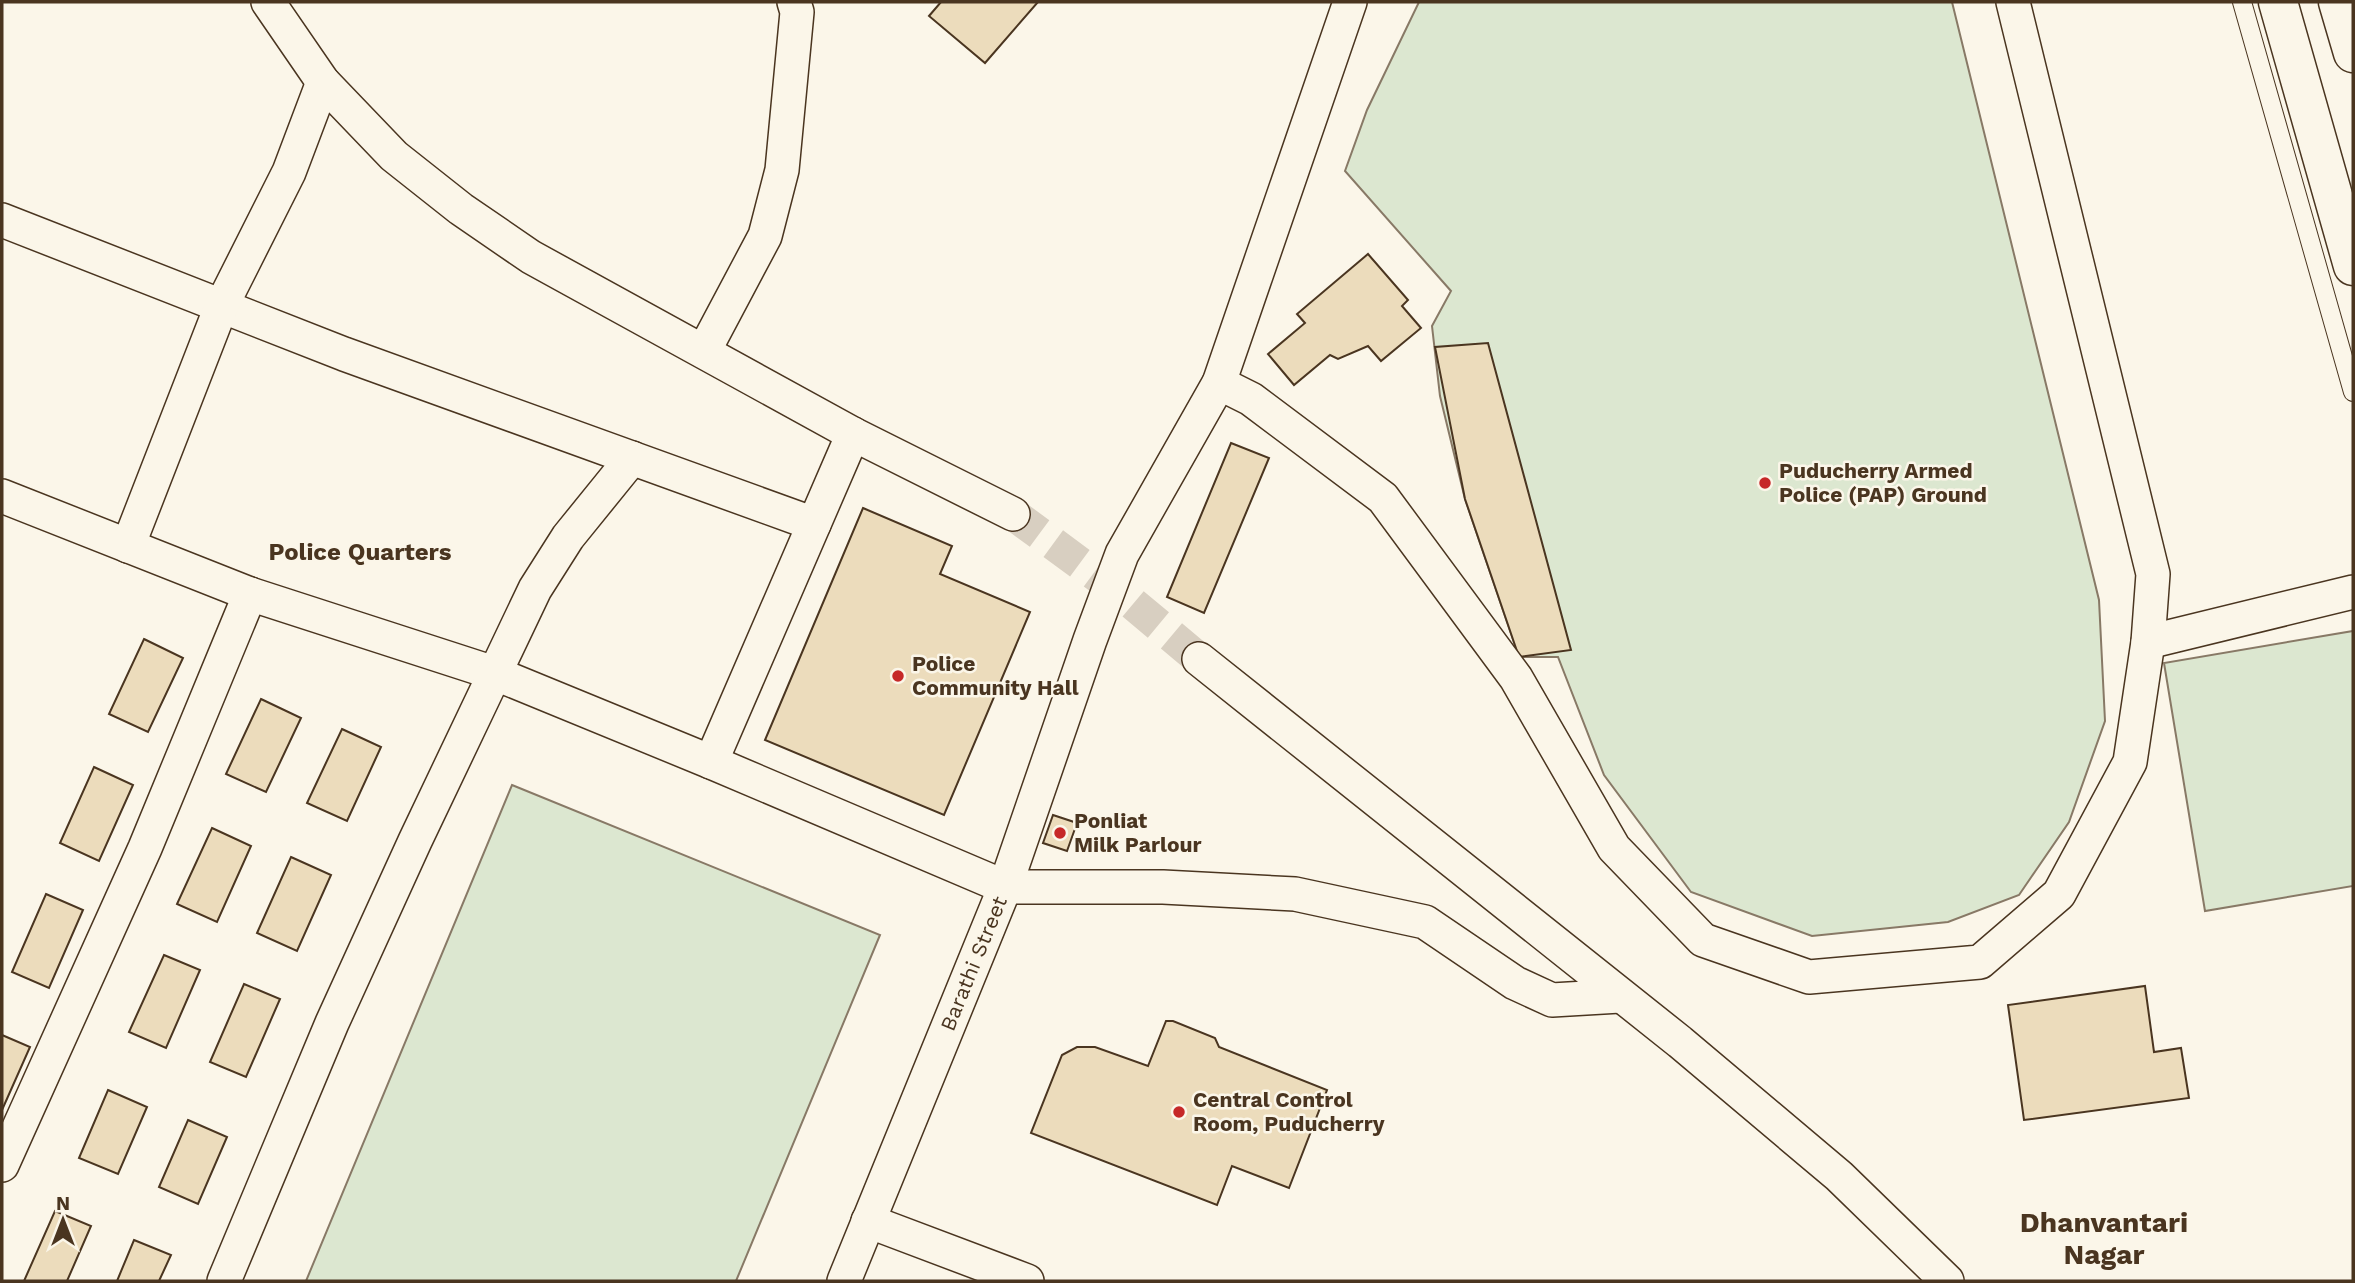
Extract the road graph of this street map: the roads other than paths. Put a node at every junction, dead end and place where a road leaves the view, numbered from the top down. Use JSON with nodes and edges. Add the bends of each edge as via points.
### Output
{"nodes":[{"id":1,"x":268,"y":2,"type":"edge"},
{"id":2,"x":794,"y":2,"type":"edge"},
{"id":3,"x":2013,"y":2,"type":"edge"},
{"id":4,"x":2242,"y":2,"type":"edge"},
{"id":5,"x":2278,"y":2,"type":"edge"},
{"id":6,"x":2338,"y":2,"type":"edge"},
{"id":7,"x":1346,"y":4,"type":"edge"},
{"id":8,"x":2353,"y":53,"type":"edge"},
{"id":9,"x":323,"y":82,"type":"junction"},
{"id":10,"x":2,"y":220,"type":"edge"},
{"id":11,"x":2353,"y":267,"type":"edge"},
{"id":12,"x":221,"y":307,"type":"junction"},
{"id":13,"x":704,"y":351,"type":"junction"},
{"id":14,"x":1219,"y":383,"type":"junction"},
{"id":15,"x":2353,"y":392,"type":"edge"},
{"id":16,"x":853,"y":433,"type":"junction"},
{"id":17,"x":632,"y":458,"type":"junction"},
{"id":18,"x":2,"y":496,"type":"edge"},
{"id":19,"x":1013,"y":514,"type":"tunnel mouth"},
{"id":20,"x":814,"y":524,"type":"junction"},
{"id":21,"x":128,"y":546,"type":"junction"},
{"id":22,"x":2353,"y":592,"type":"edge"},
{"id":23,"x":250,"y":594,"type":"junction"},
{"id":24,"x":2148,"y":642,"type":"junction"},
{"id":25,"x":1199,"y":659,"type":"tunnel mouth"},
{"id":26,"x":494,"y":673,"type":"junction"},
{"id":27,"x":711,"y":762,"type":"junction"},
{"id":28,"x":1005,"y":887,"type":"junction"},
{"id":29,"x":1620,"y":996,"type":"junction"},
{"id":30,"x":2,"y":1166,"type":"edge"},
{"id":31,"x":868,"y":1221,"type":"junction"},
{"id":32,"x":224,"y":1281,"type":"edge"},
{"id":33,"x":844,"y":1281,"type":"edge"},
{"id":34,"x":1027,"y":1281,"type":"edge"},
{"id":35,"x":1947,"y":1281,"type":"edge"}],
"edges":[{"from":1,"to":9,"type":"street"},
{"from":2,"to":13,"type":"street","via":[[797,12],[782,170],[765,236]]},
{"from":3,"to":24,"type":"street","via":[[2152,574]]},
{"from":4,"to":15,"type":"lane"},
{"from":5,"to":11,"type":"highway"},
{"from":6,"to":8,"type":"highway"},
{"from":7,"to":14,"type":"street","name":"Barathi Street"},
{"from":9,"to":12,"type":"street","via":[[289,172]]},
{"from":9,"to":13,"type":"street","via":[[394,156],[461,209],[531,257]]},
{"from":10,"to":12,"type":"street"},
{"from":12,"to":17,"type":"street"},
{"from":12,"to":21,"type":"street"},
{"from":13,"to":16,"type":"street"},
{"from":14,"to":24,"type":"street","via":[[1251,399],[1382,498],[1516,678],[1614,848],[1703,940],[1809,977],[1980,962],[2059,894],[2130,762]]},
{"from":14,"to":28,"type":"street","name":"Barathi Street","via":[[1122,554]]},
{"from":16,"to":19,"type":"street"},
{"from":16,"to":20,"type":"street"},
{"from":17,"to":20,"type":"street"},
{"from":17,"to":26,"type":"street","via":[[561,547]]},
{"from":18,"to":21,"type":"street"},
{"from":20,"to":27,"type":"street"},
{"from":21,"to":23,"type":"street"},
{"from":22,"to":24,"type":"street"},
{"from":23,"to":26,"type":"street"},
{"from":23,"to":30,"type":"street","via":[[145,848]]},
{"from":25,"to":29,"type":"street"},
{"from":26,"to":27,"type":"street"},
{"from":26,"to":32,"type":"street","via":[[332,1023]]},
{"from":27,"to":28,"type":"street"},
{"from":28,"to":29,"type":"street","via":[[1163,887],[1295,894],[1425,922],[1515,983],[1552,1000]]},
{"from":28,"to":31,"type":"street","name":"Barathi Street"},
{"from":29,"to":35,"type":"street","via":[[1839,1176]]},
{"from":31,"to":33,"type":"street","name":"Barathi Street"},
{"from":31,"to":34,"type":"street"}]}
